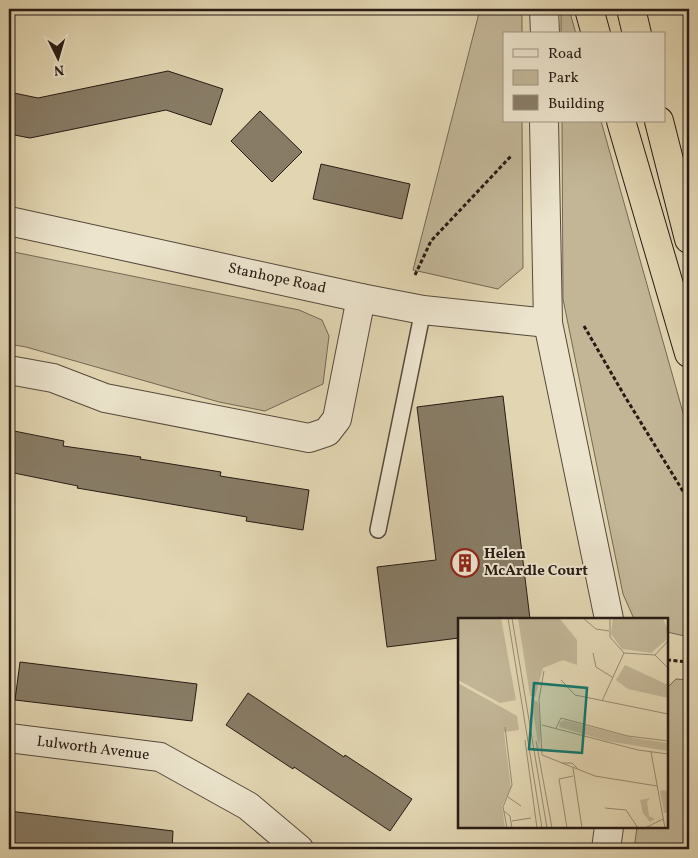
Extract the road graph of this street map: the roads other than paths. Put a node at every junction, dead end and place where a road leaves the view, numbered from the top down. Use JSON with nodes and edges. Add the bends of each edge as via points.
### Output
{"nodes":[{"id":1,"x":544,"y":9,"type":"edge"},
{"id":2,"x":589,"y":9,"type":"edge"},
{"id":3,"x":631,"y":9,"type":"edge"},
{"id":4,"x":545,"y":32,"type":"edge"},
{"id":5,"x":595,"y":32,"type":"edge"},
{"id":6,"x":637,"y":32,"type":"edge"},
{"id":7,"x":544,"y":122,"type":"edge"},
{"id":8,"x":621,"y":122,"type":"edge"},
{"id":9,"x":660,"y":122,"type":"edge"},
{"id":10,"x":9,"y":221,"type":"edge"},
{"id":11,"x":689,"y":239,"type":"edge"},
{"id":12,"x":361,"y":298,"type":"junction"},
{"id":13,"x":416,"y":308,"type":"junction"},
{"id":14,"x":548,"y":323,"type":"junction"},
{"id":15,"x":689,"y":354,"type":"edge"},
{"id":16,"x":9,"y":370,"type":"edge"},
{"id":17,"x":378,"y":530,"type":"dead end"},
{"id":18,"x":609,"y":618,"type":"edge"},
{"id":19,"x":9,"y":738,"type":"edge"},
{"id":20,"x":609,"y":828,"type":"edge"},
{"id":21,"x":299,"y":849,"type":"edge"},
{"id":22,"x":606,"y":849,"type":"edge"}],
"edges":[{"from":1,"to":4,"type":"street"},
{"from":2,"to":5,"type":"highway"},
{"from":3,"to":6,"type":"highway"},
{"from":7,"to":14,"type":"street"},
{"from":8,"to":15,"type":"highway"},
{"from":9,"to":11,"type":"highway"},
{"from":10,"to":12,"type":"street","name":"Stanhope Road"},
{"from":12,"to":13,"type":"street","name":"Stanhope Road"},
{"from":12,"to":16,"type":"street","via":[[337,419],[327,432],[309,438],[105,398],[53,378]]},
{"from":13,"to":14,"type":"street","name":"Stanhope Road"},
{"from":13,"to":17,"type":"lane"},
{"from":14,"to":18,"type":"street"},
{"from":19,"to":21,"type":"street","name":"Lulworth Avenue","via":[[160,757],[248,806]]},
{"from":20,"to":22,"type":"street"}]}
